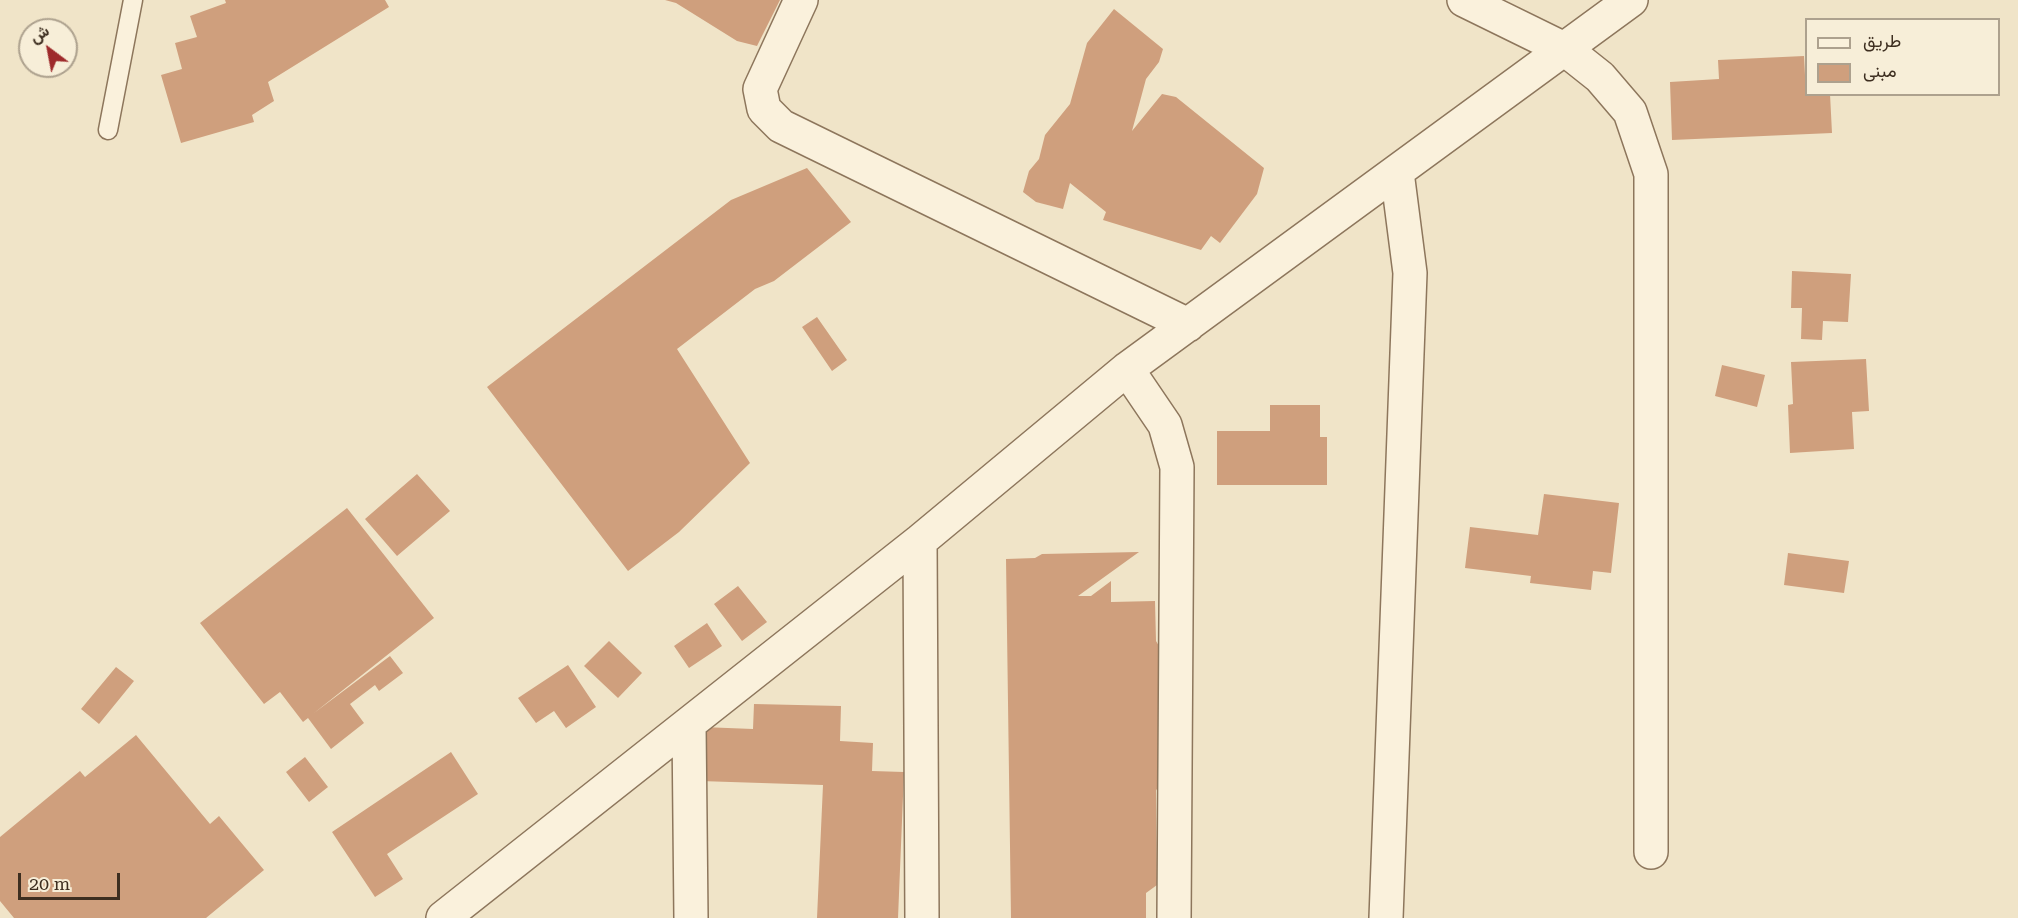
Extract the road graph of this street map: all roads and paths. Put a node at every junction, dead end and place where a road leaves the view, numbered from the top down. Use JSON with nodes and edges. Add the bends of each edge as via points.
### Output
{"nodes":[{"id":1,"x":133,"y":0,"type":"edge"},
{"id":2,"x":801,"y":0,"type":"edge"},
{"id":3,"x":1464,"y":0,"type":"edge"},
{"id":4,"x":1631,"y":0,"type":"edge"},
{"id":5,"x":1566,"y":50,"type":"junction"},
{"id":6,"x":108,"y":130,"type":"dead end"},
{"id":7,"x":1397,"y":172,"type":"junction"},
{"id":8,"x":1188,"y":325,"type":"junction"},
{"id":9,"x":1127,"y":369,"type":"junction"},
{"id":10,"x":920,"y":540,"type":"junction"},
{"id":11,"x":689,"y":724,"type":"junction"},
{"id":12,"x":1651,"y":852,"type":"dead end"},
{"id":13,"x":444,"y":918,"type":"edge"},
{"id":14,"x":691,"y":918,"type":"edge"},
{"id":15,"x":922,"y":918,"type":"edge"},
{"id":16,"x":1174,"y":918,"type":"edge"},
{"id":17,"x":1386,"y":918,"type":"edge"}],
"edges":[{"from":1,"to":6,"type":"lane"},
{"from":2,"to":8,"type":"street","via":[[760,89],[764,109],[781,126]]},
{"from":3,"to":5,"type":"street"},
{"from":4,"to":5,"type":"street"},
{"from":5,"to":7,"type":"street"},
{"from":5,"to":12,"type":"street","via":[[1600,77],[1630,112],[1651,174]]},
{"from":7,"to":8,"type":"street"},
{"from":7,"to":17,"type":"street","via":[[1410,273]]},
{"from":8,"to":9,"type":"street"},
{"from":9,"to":10,"type":"street"},
{"from":9,"to":16,"type":"street","via":[[1165,425],[1177,467]]},
{"from":10,"to":11,"type":"street"},
{"from":10,"to":15,"type":"street"},
{"from":11,"to":13,"type":"street"},
{"from":11,"to":14,"type":"street"}]}
